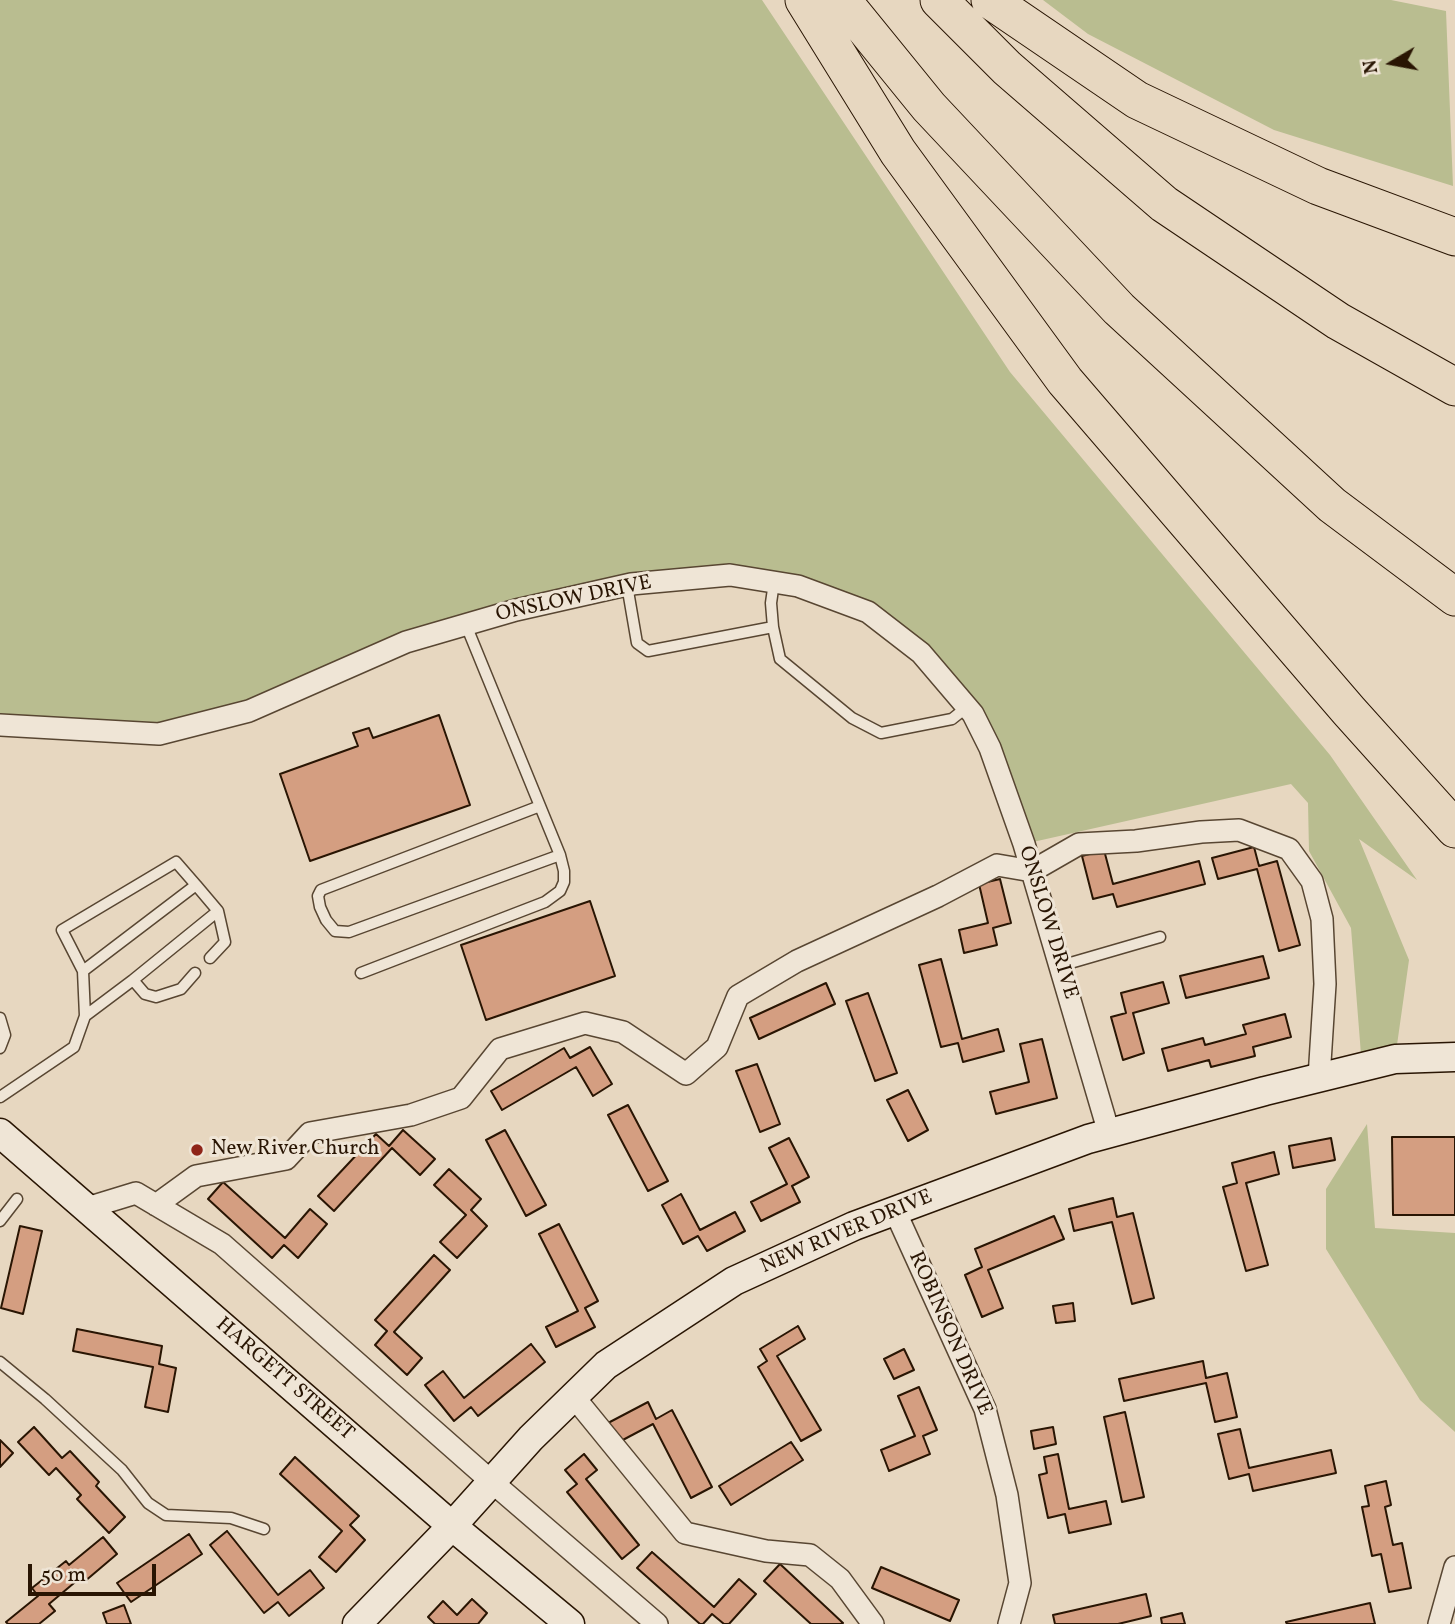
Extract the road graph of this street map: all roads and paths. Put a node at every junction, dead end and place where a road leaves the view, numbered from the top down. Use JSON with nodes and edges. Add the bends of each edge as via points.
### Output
{"nodes":[{"id":1,"x":804,"y":0,"type":"edge"},
{"id":2,"x":842,"y":0,"type":"edge"},
{"id":3,"x":939,"y":0,"type":"edge"},
{"id":4,"x":990,"y":0,"type":"edge"},
{"id":5,"x":1455,"y":237,"type":"edge"},
{"id":6,"x":1455,"y":387,"type":"edge"},
{"id":7,"x":774,"y":582,"type":"junction"},
{"id":8,"x":627,"y":585,"type":"junction"},
{"id":9,"x":1455,"y":597,"type":"edge"},
{"id":10,"x":466,"y":625,"type":"junction"},
{"id":11,"x":773,"y":627,"type":"junction"},
{"id":12,"x":967,"y":708,"type":"junction"},
{"id":13,"x":0,"y":725,"type":"edge"},
{"id":14,"x":540,"y":806,"type":"junction"},
{"id":15,"x":1455,"y":829,"type":"edge"},
{"id":16,"x":560,"y":855,"type":"junction"},
{"id":17,"x":1032,"y":871,"type":"junction"},
{"id":18,"x":196,"y":885,"type":"junction"},
{"id":19,"x":218,"y":911,"type":"junction"},
{"id":20,"x":1160,"y":937,"type":"dead end"},
{"id":21,"x":210,"y":958,"type":"dead end"},
{"id":22,"x":1060,"y":966,"type":"junction"},
{"id":23,"x":83,"y":971,"type":"junction"},
{"id":24,"x":195,"y":973,"type":"dead end"},
{"id":25,"x":361,"y":973,"type":"dead end"},
{"id":26,"x":133,"y":980,"type":"junction"},
{"id":27,"x":85,"y":1016,"type":"junction"},
{"id":28,"x":0,"y":1018,"type":"edge"},
{"id":29,"x":0,"y":1048,"type":"edge"},
{"id":30,"x":1455,"y":1057,"type":"edge"},
{"id":31,"x":1320,"y":1078,"type":"junction"},
{"id":32,"x":0,"y":1097,"type":"edge"},
{"id":33,"x":0,"y":1133,"type":"edge"},
{"id":34,"x":1109,"y":1133,"type":"junction"},
{"id":35,"x":17,"y":1199,"type":"dead end"},
{"id":36,"x":156,"y":1205,"type":"junction"},
{"id":37,"x":87,"y":1208,"type":"junction"},
{"id":38,"x":895,"y":1211,"type":"junction"},
{"id":39,"x":0,"y":1221,"type":"edge"},
{"id":40,"x":0,"y":1362,"type":"edge"},
{"id":41,"x":574,"y":1397,"type":"junction"},
{"id":42,"x":492,"y":1482,"type":"junction"},
{"id":43,"x":452,"y":1526,"type":"junction"},
{"id":44,"x":264,"y":1529,"type":"dead end"},
{"id":45,"x":1455,"y":1567,"type":"edge"},
{"id":46,"x":357,"y":1624,"type":"edge"},
{"id":47,"x":570,"y":1624,"type":"edge"},
{"id":48,"x":657,"y":1624,"type":"edge"},
{"id":49,"x":873,"y":1624,"type":"edge"},
{"id":50,"x":1009,"y":1624,"type":"edge"},
{"id":51,"x":1439,"y":1624,"type":"edge"}],
"edges":[{"from":1,"to":15,"type":"highway","via":[[898,152],[1065,381]]},
{"from":2,"to":9,"type":"highway","via":[[929,107],[1119,309],[1332,505]]},
{"from":3,"to":6,"type":"highway","via":[[1007,68],[1164,204],[1338,321]]},
{"from":4,"to":5,"type":"highway","via":[[1137,100],[1318,186]]},
{"from":7,"to":8,"type":"street","name":"ONSLOW DRIVE","via":[[730,575]]},
{"from":7,"to":11,"type":"lane"},
{"from":7,"to":12,"type":"street","name":"ONSLOW DRIVE","via":[[868,612],[921,653]]},
{"from":8,"to":10,"type":"street","name":"ONSLOW DRIVE"},
{"from":8,"to":11,"type":"lane","via":[[637,643],[648,652]]},
{"from":10,"to":13,"type":"street","name":"ONSLOW DRIVE","via":[[406,642],[249,711],[159,734]]},
{"from":10,"to":14,"type":"lane"},
{"from":11,"to":12,"type":"lane","via":[[780,659],[852,719],[881,733],[952,719]]},
{"from":12,"to":17,"type":"street","name":"ONSLOW DRIVE","via":[[990,748]]},
{"from":14,"to":16,"type":"lane"},
{"from":14,"to":16,"type":"lane","via":[[321,890],[320,907],[335,931],[349,932]]},
{"from":16,"to":25,"type":"lane","via":[[564,882],[545,902]]},
{"from":17,"to":22,"type":"street","name":"ONSLOW DRIVE"},
{"from":17,"to":31,"type":"street","via":[[1079,844],[1201,832],[1239,830],[1289,849],[1312,881],[1322,919],[1325,984]]},
{"from":17,"to":36,"type":"street","via":[[997,865],[797,961],[738,996],[717,1048],[687,1074],[623,1032],[585,1023],[500,1049],[461,1098],[411,1115],[310,1133],[286,1159],[196,1176]]},
{"from":18,"to":19,"type":"lane"},
{"from":18,"to":23,"type":"lane"},
{"from":18,"to":23,"type":"lane","via":[[176,862],[62,930]]},
{"from":19,"to":21,"type":"lane","via":[[225,942]]},
{"from":19,"to":26,"type":"lane"},
{"from":20,"to":22,"type":"lane"},
{"from":22,"to":34,"type":"street","name":"ONSLOW DRIVE"},
{"from":23,"to":27,"type":"lane"},
{"from":24,"to":26,"type":"lane","via":[[181,989],[156,997],[145,994]]},
{"from":26,"to":27,"type":"lane"},
{"from":27,"to":32,"type":"lane","via":[[75,1046]]},
{"from":28,"to":29,"type":"lane","via":[[5,1035]]},
{"from":30,"to":31,"type":"street","name":"NEW RIVER DRIVE","via":[[1395,1059]]},
{"from":31,"to":34,"type":"street","name":"NEW RIVER DRIVE"},
{"from":33,"to":37,"type":"street","name":"HARGETT STREET"},
{"from":34,"to":38,"type":"street","name":"NEW RIVER DRIVE"},
{"from":35,"to":39,"type":"lane"},
{"from":36,"to":37,"type":"street","via":[[136,1193]]},
{"from":36,"to":42,"type":"street","via":[[222,1244]]},
{"from":37,"to":43,"type":"street","name":"HARGETT STREET"},
{"from":38,"to":41,"type":"street","name":"NEW RIVER DRIVE","via":[[734,1281],[606,1365]]},
{"from":38,"to":50,"type":"street","name":"ROBINSON DRIVE","via":[[985,1409],[1007,1495],[1020,1583]]},
{"from":40,"to":44,"type":"lane","via":[[166,1515],[231,1518]]},
{"from":41,"to":42,"type":"street","name":"NEW RIVER DRIVE"},
{"from":41,"to":49,"type":"street","via":[[685,1533],[766,1551],[810,1555],[840,1579]]},
{"from":42,"to":43,"type":"street","name":"NEW RIVER DRIVE"},
{"from":42,"to":48,"type":"street"},
{"from":43,"to":46,"type":"street","name":"NEW RIVER DRIVE"},
{"from":43,"to":47,"type":"street","name":"HARGETT STREET"},
{"from":45,"to":51,"type":"street"}]}
